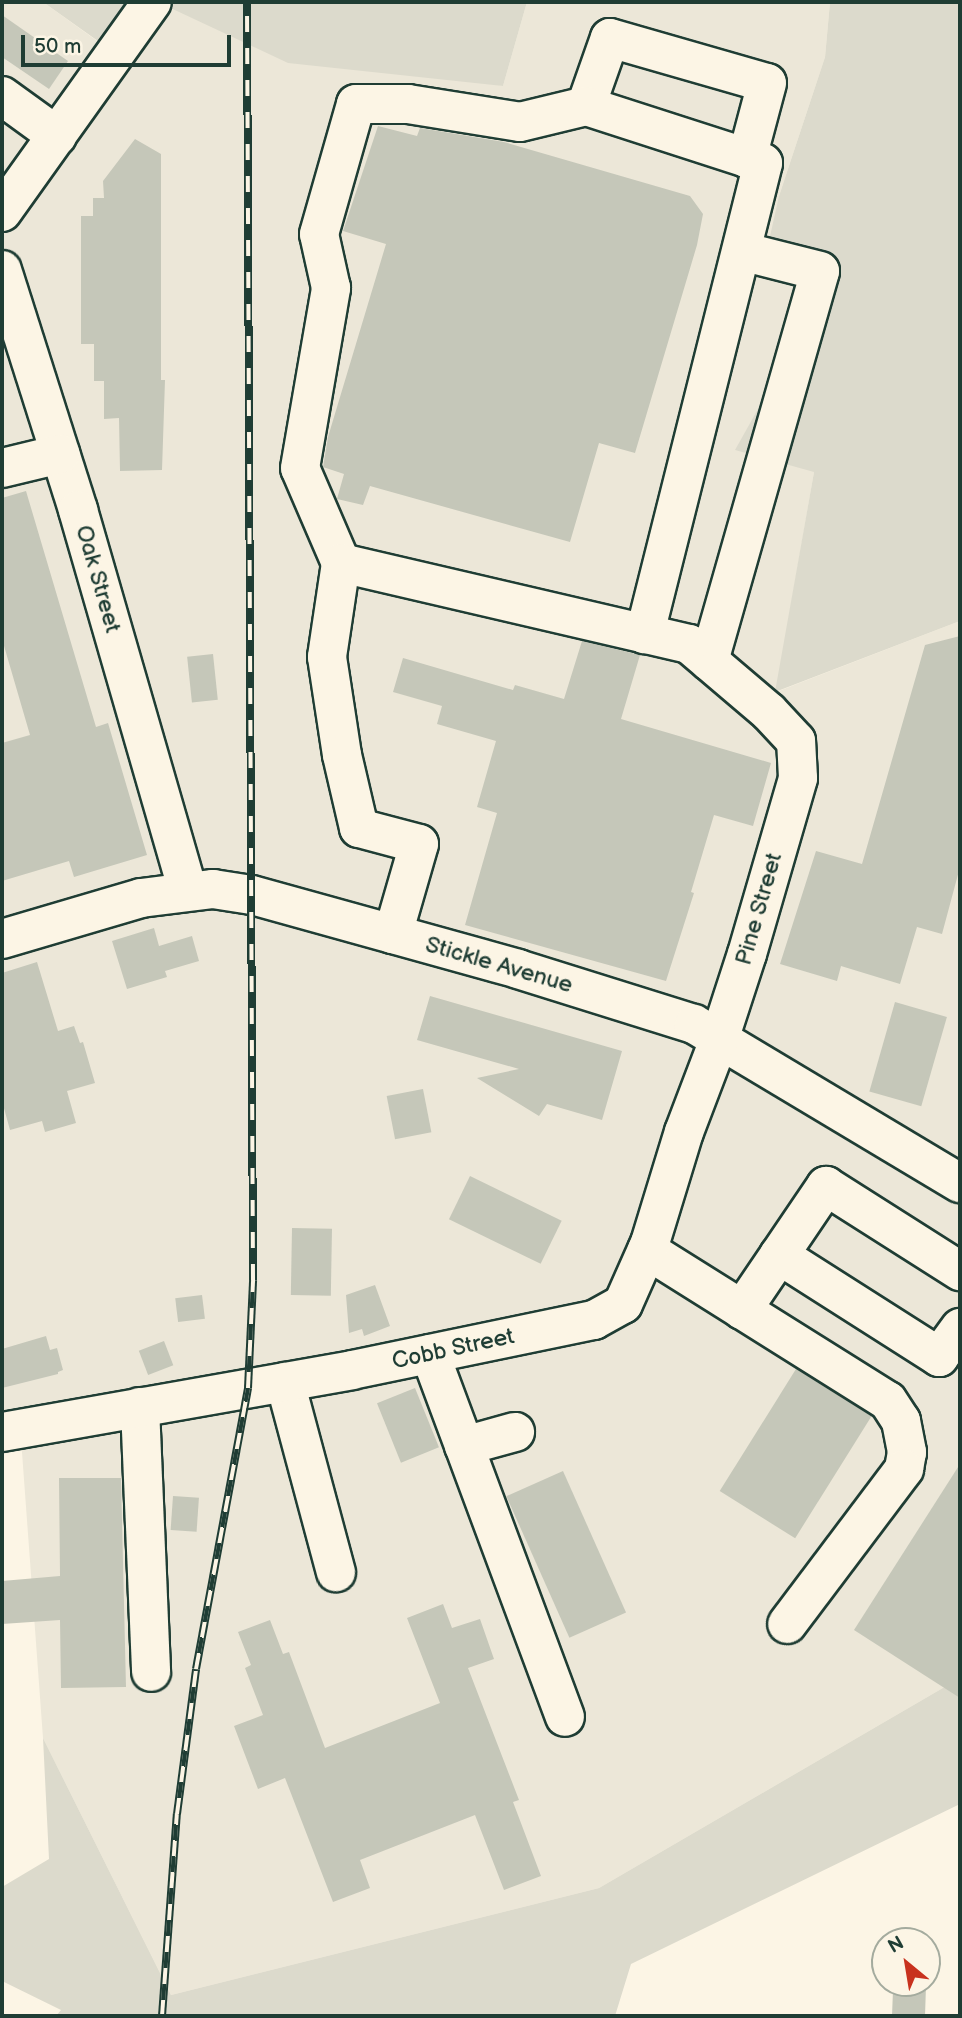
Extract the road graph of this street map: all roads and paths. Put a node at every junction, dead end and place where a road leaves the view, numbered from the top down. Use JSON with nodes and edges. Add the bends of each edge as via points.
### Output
{"nodes":[{"id":1,"x":152,"y":2,"type":"edge"},
{"id":2,"x":2,"y":96,"type":"edge"},
{"id":3,"x":586,"y":106,"type":"junction"},
{"id":4,"x":57,"y":136,"type":"junction"},
{"id":5,"x":747,"y":158,"type":"junction"},
{"id":6,"x":2,"y":212,"type":"edge"},
{"id":7,"x":741,"y":251,"type":"junction"},
{"id":8,"x":2,"y":270,"type":"edge"},
{"id":9,"x":60,"y":454,"type":"junction"},
{"id":10,"x":2,"y":468,"type":"edge"},
{"id":11,"x":341,"y":563,"type":"junction"},
{"id":12,"x":645,"y":634,"type":"junction"},
{"id":13,"x":709,"y":661,"type":"junction"},
{"id":14,"x":188,"y":890,"type":"junction"},
{"id":15,"x":393,"y":934,"type":"junction"},
{"id":16,"x":2,"y":939,"type":"edge"},
{"id":17,"x":719,"y":1040,"type":"junction"},
{"id":18,"x":955,"y":1170,"type":"edge"},
{"id":19,"x":647,"y":1250,"type":"junction"},
{"id":20,"x":779,"y":1255,"type":"junction"},
{"id":21,"x":960,"y":1272,"type":"edge"},
{"id":22,"x":741,"y":1310,"type":"junction"},
{"id":23,"x":960,"y":1328,"type":"edge"},
{"id":24,"x":430,"y":1354,"type":"junction"},
{"id":25,"x":285,"y":1382,"type":"junction"},
{"id":26,"x":141,"y":1407,"type":"junction"},
{"id":27,"x":2,"y":1432,"type":"edge"},
{"id":28,"x":515,"y":1432,"type":"dead end"},
{"id":29,"x":464,"y":1446,"type":"junction"},
{"id":30,"x":336,"y":1572,"type":"dead end"},
{"id":31,"x":787,"y":1624,"type":"dead end"},
{"id":32,"x":151,"y":1672,"type":"dead end"},
{"id":33,"x":565,"y":1717,"type":"dead end"}],
"edges":[{"from":1,"to":4,"type":"street"},
{"from":2,"to":4,"type":"street"},
{"from":3,"to":5,"type":"street"},
{"from":3,"to":5,"type":"street","via":[[610,38],[767,83]]},
{"from":3,"to":11,"type":"street","via":[[520,122],[408,104],[356,104],[319,234],[331,288],[300,468]]},
{"from":4,"to":6,"type":"street"},
{"from":5,"to":7,"type":"street","via":[[763,163]]},
{"from":7,"to":12,"type":"street"},
{"from":7,"to":13,"type":"street","via":[[820,271]]},
{"from":8,"to":9,"type":"street","name":"Oak Street"},
{"from":9,"to":10,"type":"street"},
{"from":9,"to":14,"type":"street","name":"Oak Street"},
{"from":11,"to":12,"type":"street","name":"Pine Street"},
{"from":11,"to":15,"type":"street","via":[[327,657],[359,828],[419,844]]},
{"from":12,"to":13,"type":"street","name":"Pine Street","via":[[689,644]]},
{"from":13,"to":17,"type":"street","name":"Pine Street","via":[[796,741],[798,778]]},
{"from":14,"to":15,"type":"street","name":"Stickle Avenue","via":[[252,895]]},
{"from":14,"to":16,"type":"street","name":"Stickle Avenue","via":[[141,898]]},
{"from":15,"to":17,"type":"street","name":"Stickle Avenue","via":[[694,1024]]},
{"from":17,"to":18,"type":"street","name":"Stickle Avenue"},
{"from":17,"to":19,"type":"street","name":"Cobb Street"},
{"from":19,"to":22,"type":"street"},
{"from":19,"to":24,"type":"street","name":"Cobb Street","via":[[629,1293],[614,1311],[594,1320]]},
{"from":20,"to":21,"type":"street","via":[[826,1186]]},
{"from":20,"to":22,"type":"street"},
{"from":20,"to":23,"type":"street","via":[[939,1357]]},
{"from":22,"to":31,"type":"street","via":[[888,1401],[906,1436],[904,1469]]},
{"from":24,"to":25,"type":"street","name":"Cobb Street"},
{"from":24,"to":29,"type":"street"},
{"from":25,"to":26,"type":"street","name":"Cobb Street"},
{"from":25,"to":30,"type":"street"},
{"from":26,"to":27,"type":"street","name":"Cobb Street"},
{"from":26,"to":32,"type":"street"},
{"from":28,"to":29,"type":"street"},
{"from":29,"to":33,"type":"street"}]}
